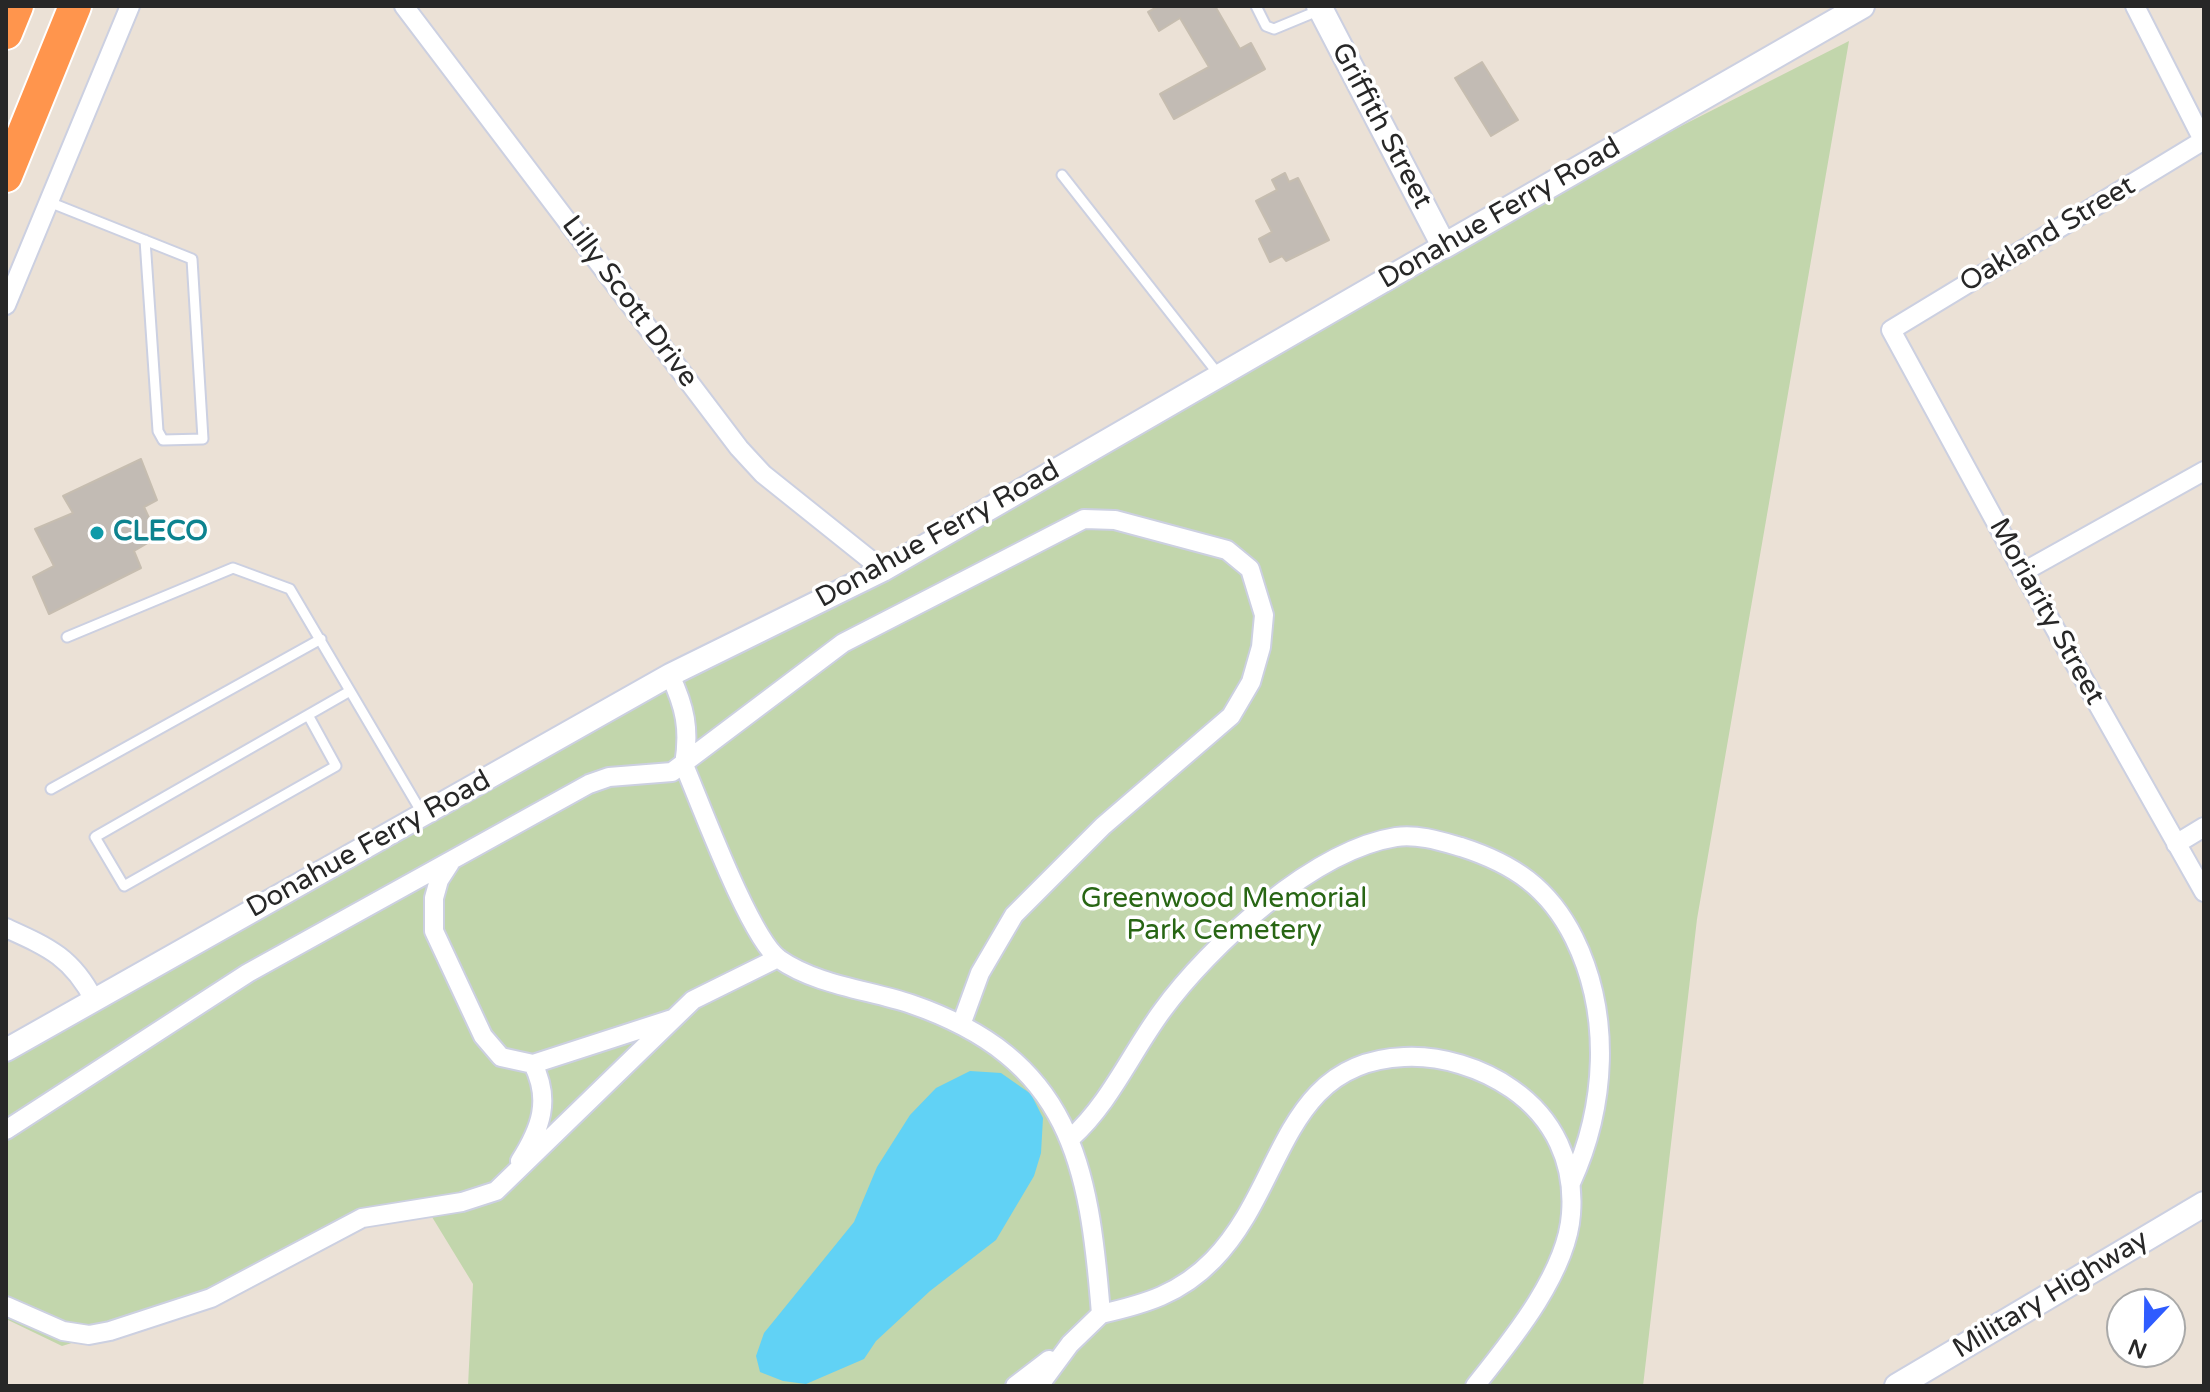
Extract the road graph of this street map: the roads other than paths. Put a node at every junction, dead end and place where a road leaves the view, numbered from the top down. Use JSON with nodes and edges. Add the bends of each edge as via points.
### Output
{"nodes":[{"id":1,"x":17,"y":6,"type":"edge"},
{"id":2,"x":75,"y":6,"type":"edge"},
{"id":3,"x":130,"y":6,"type":"edge"},
{"id":4,"x":404,"y":6,"type":"edge"},
{"id":5,"x":1256,"y":6,"type":"edge"},
{"id":6,"x":1862,"y":6,"type":"edge"},
{"id":7,"x":2135,"y":6,"type":"edge"},
{"id":8,"x":1320,"y":8,"type":"edge"},
{"id":9,"x":6,"y":33,"type":"edge"},
{"id":10,"x":2204,"y":141,"type":"edge"},
{"id":11,"x":1062,"y":175,"type":"dead end"},
{"id":12,"x":6,"y":176,"type":"edge"},
{"id":13,"x":49,"y":202,"type":"junction"},
{"id":14,"x":145,"y":240,"type":"junction"},
{"id":15,"x":1444,"y":246,"type":"junction"},
{"id":16,"x":6,"y":305,"type":"edge"},
{"id":17,"x":1891,"y":330,"type":"joint"},
{"id":18,"x":1219,"y":375,"type":"junction"},
{"id":19,"x":2204,"y":471,"type":"edge"},
{"id":20,"x":883,"y":570,"type":"junction"},
{"id":21,"x":2023,"y":572,"type":"junction"},
{"id":22,"x":67,"y":637,"type":"dead end"},
{"id":23,"x":321,"y":639,"type":"junction"},
{"id":24,"x":670,"y":675,"type":"junction"},
{"id":25,"x":350,"y":691,"type":"junction"},
{"id":26,"x":308,"y":715,"type":"junction"},
{"id":27,"x":684,"y":765,"type":"junction"},
{"id":28,"x":51,"y":789,"type":"dead end"},
{"id":29,"x":423,"y":814,"type":"junction"},
{"id":30,"x":2204,"y":827,"type":"edge"},
{"id":31,"x":2176,"y":844,"type":"junction"},
{"id":32,"x":452,"y":861,"type":"junction"},
{"id":33,"x":2204,"y":892,"type":"edge"},
{"id":34,"x":6,"y":928,"type":"edge"},
{"id":35,"x":778,"y":958,"type":"junction"},
{"id":36,"x":94,"y":1000,"type":"junction"},
{"id":37,"x":676,"y":1018,"type":"junction"},
{"id":38,"x":961,"y":1025,"type":"junction"},
{"id":39,"x":6,"y":1050,"type":"edge"},
{"id":40,"x":533,"y":1064,"type":"junction"},
{"id":41,"x":6,"y":1130,"type":"edge"},
{"id":42,"x":1071,"y":1138,"type":"junction"},
{"id":43,"x":1571,"y":1183,"type":"junction"},
{"id":44,"x":496,"y":1191,"type":"junction"},
{"id":45,"x":2204,"y":1204,"type":"edge"},
{"id":46,"x":6,"y":1306,"type":"edge"},
{"id":47,"x":1101,"y":1314,"type":"junction"},
{"id":48,"x":1070,"y":1344,"type":"junction"},
{"id":49,"x":1015,"y":1386,"type":"edge"},
{"id":50,"x":1039,"y":1386,"type":"edge"},
{"id":51,"x":1475,"y":1386,"type":"edge"},
{"id":52,"x":1897,"y":1386,"type":"edge"}],
"edges":[{"from":1,"to":9,"type":"highway"},
{"from":2,"to":12,"type":"highway"},
{"from":3,"to":13,"type":"street"},
{"from":4,"to":20,"type":"street","name":"Lilly Scott Drive","via":[[739,448],[763,474]]},
{"from":5,"to":8,"type":"lane","via":[[1266,26],[1274,29]]},
{"from":6,"to":15,"type":"main road","name":"Donahue Ferry Road"},
{"from":7,"to":10,"type":"street"},
{"from":8,"to":15,"type":"main road","name":"Griffith Street"},
{"from":10,"to":17,"type":"street","name":"Oakland Street"},
{"from":11,"to":18,"type":"lane"},
{"from":13,"to":14,"type":"lane"},
{"from":13,"to":16,"type":"street"},
{"from":14,"to":14,"type":"lane","via":[[192,259],[203,439],[163,440],[158,431]]},
{"from":15,"to":18,"type":"street","name":"Donahue Ferry Road"},
{"from":17,"to":21,"type":"street","name":"Moriarity Street"},
{"from":18,"to":20,"type":"street","name":"Donahue Ferry Road"},
{"from":19,"to":21,"type":"street"},
{"from":20,"to":24,"type":"street","name":"Donahue Ferry Road"},
{"from":21,"to":31,"type":"street","name":"Moriarity Street"},
{"from":22,"to":23,"type":"lane","via":[[233,568],[290,589]]},
{"from":23,"to":25,"type":"lane"},
{"from":23,"to":28,"type":"lane"},
{"from":24,"to":27,"type":"street","via":[[685,708],[689,736]]},
{"from":24,"to":29,"type":"street","name":"Donahue Ferry Road"},
{"from":25,"to":26,"type":"lane"},
{"from":25,"to":29,"type":"lane"},
{"from":26,"to":26,"type":"lane","via":[[95,837],[124,886],[336,766]]},
{"from":27,"to":32,"type":"street","via":[[657,775],[609,777],[589,784]]},
{"from":27,"to":35,"type":"street","via":[[755,928]]},
{"from":27,"to":38,"type":"street","via":[[843,643],[1084,519],[1115,520],[1191,539],[1227,550],[1250,569],[1264,615],[1261,647],[1251,682],[1231,716],[1103,826],[1014,915],[980,973]]},
{"from":29,"to":36,"type":"street","name":"Donahue Ferry Road"},
{"from":30,"to":31,"type":"street"},
{"from":31,"to":33,"type":"street","name":"Moriarity Street"},
{"from":32,"to":40,"type":"street","via":[[434,898],[434,931],[492,1048],[515,1062]]},
{"from":32,"to":41,"type":"street","via":[[248,973]]},
{"from":34,"to":36,"type":"street","via":[[59,955],[80,973]]},
{"from":35,"to":37,"type":"street","via":[[712,988]]},
{"from":35,"to":38,"type":"street","via":[[815,976]]},
{"from":36,"to":39,"type":"street","name":"Donahue Ferry Road"},
{"from":37,"to":40,"type":"street"},
{"from":37,"to":44,"type":"street"},
{"from":38,"to":42,"type":"street","via":[[1032,1078]]},
{"from":40,"to":44,"type":"street","via":[[545,1098],[540,1120],[532,1142]]},
{"from":42,"to":43,"type":"street","via":[[1094,1117],[1162,1010],[1190,976],[1270,902],[1318,869],[1374,842],[1419,837],[1473,851],[1538,885],[1557,905],[1580,949],[1596,1005],[1602,1078]]},
{"from":42,"to":47,"type":"street","via":[[1096,1254]]},
{"from":43,"to":47,"type":"street","via":[[1555,1134],[1539,1112],[1498,1079],[1444,1060],[1383,1057],[1352,1067],[1307,1101],[1252,1212],[1213,1260],[1182,1287],[1150,1303]]},
{"from":43,"to":51,"type":"street","via":[[1569,1231],[1561,1254],[1528,1314]]},
{"from":44,"to":46,"type":"street","via":[[462,1202],[362,1218],[211,1298],[110,1331],[63,1331]]},
{"from":45,"to":52,"type":"main road","name":"Military Highway"},
{"from":47,"to":48,"type":"street"},
{"from":48,"to":49,"type":"street"},
{"from":48,"to":50,"type":"street"}]}
